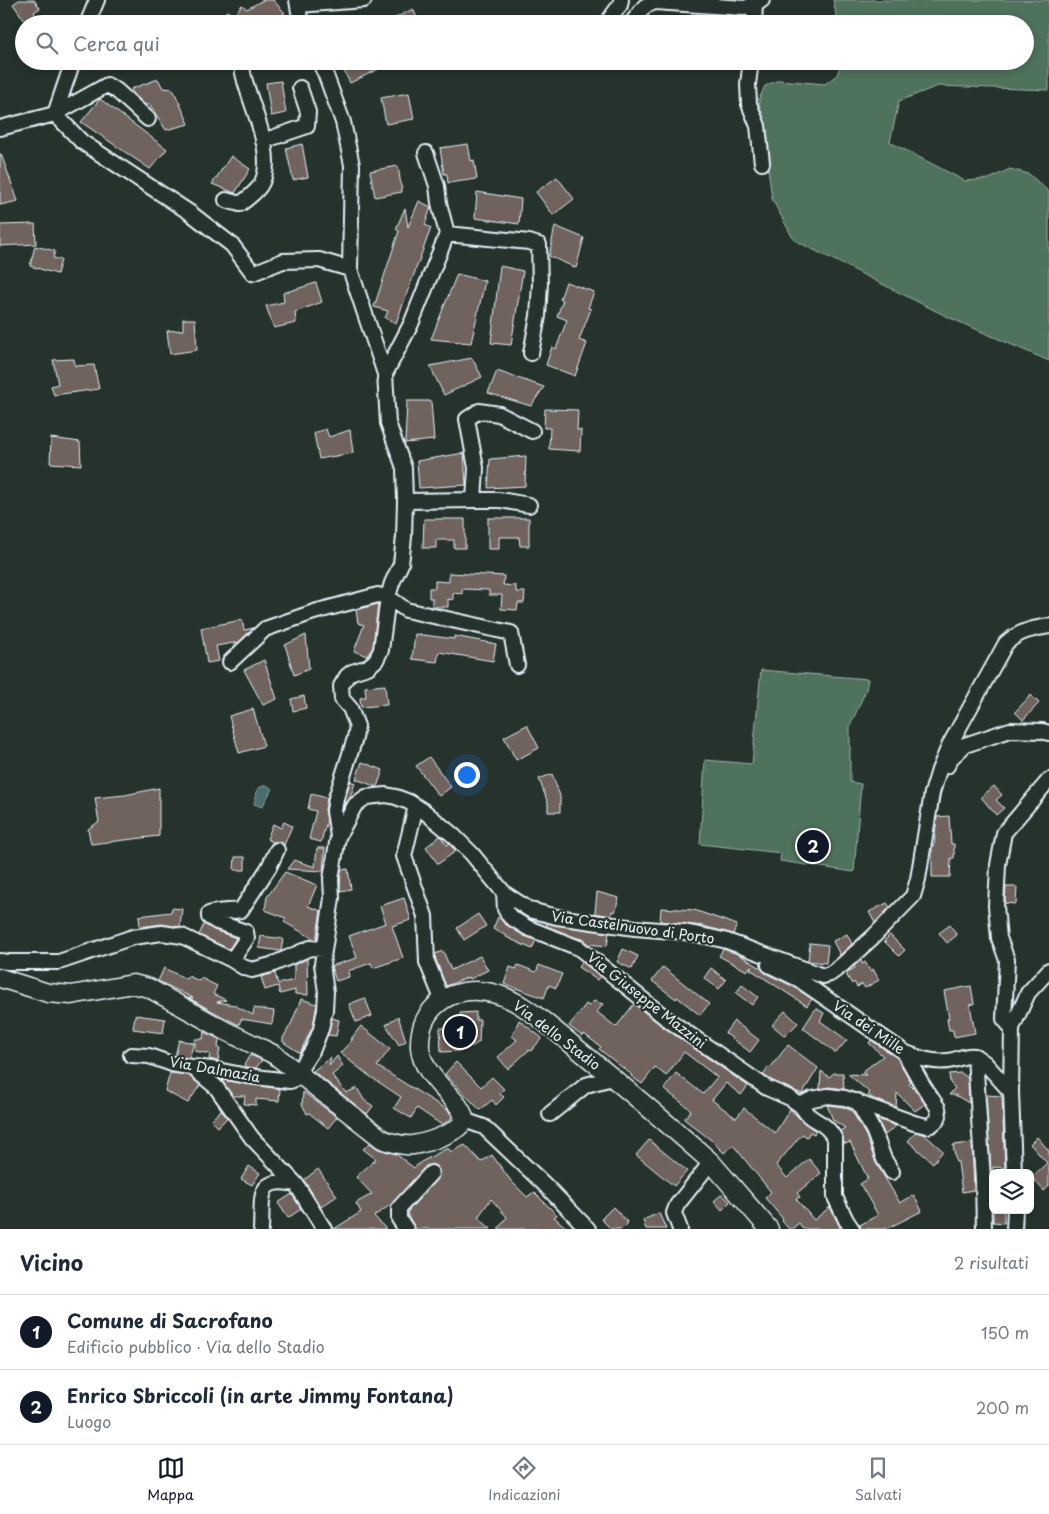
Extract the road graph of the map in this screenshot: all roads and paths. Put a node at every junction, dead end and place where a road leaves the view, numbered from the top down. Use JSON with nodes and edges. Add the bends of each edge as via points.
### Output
{"nodes":[{"id":1,"x":97,"y":0,"type":"edge"},
{"id":2,"x":364,"y":0,"type":"edge"},
{"id":3,"x":621,"y":0,"type":"edge"},
{"id":4,"x":297,"y":2,"type":"edge"},
{"id":5,"x":757,"y":2,"type":"edge"},
{"id":6,"x":91,"y":15,"type":"edge"},
{"id":7,"x":299,"y":15,"type":"edge"},
{"id":8,"x":612,"y":15,"type":"edge"},
{"id":9,"x":638,"y":15,"type":"edge"},
{"id":10,"x":755,"y":15,"type":"edge"},
{"id":11,"x":69,"y":70,"type":"edge"},
{"id":12,"x":243,"y":70,"type":"edge"},
{"id":13,"x":324,"y":70,"type":"edge"},
{"id":14,"x":750,"y":70,"type":"edge"},
{"id":15,"x":300,"y":88,"type":"dead end"},
{"id":16,"x":55,"y":114,"type":"junction"},
{"id":17,"x":148,"y":119,"type":"dead end"},
{"id":18,"x":0,"y":128,"type":"edge"},
{"id":19,"x":263,"y":141,"type":"junction"},
{"id":20,"x":426,"y":153,"type":"dead end"},
{"id":21,"x":762,"y":163,"type":"dead end"},
{"id":22,"x":226,"y":200,"type":"dead end"},
{"id":23,"x":447,"y":234,"type":"junction"},
{"id":24,"x":350,"y":269,"type":"junction"},
{"id":25,"x":531,"y":353,"type":"dead end"},
{"id":26,"x":385,"y":374,"type":"junction"},
{"id":27,"x":532,"y":430,"type":"dead end"},
{"id":28,"x":474,"y":500,"type":"junction"},
{"id":29,"x":405,"y":501,"type":"junction"},
{"id":30,"x":529,"y":505,"type":"dead end"},
{"id":31,"x":388,"y":597,"type":"junction"},
{"id":32,"x":1049,"y":626,"type":"edge"},
{"id":33,"x":230,"y":662,"type":"dead end"},
{"id":34,"x":517,"y":665,"type":"dead end"},
{"id":35,"x":1049,"y":733,"type":"edge"},
{"id":36,"x":1049,"y":780,"type":"edge"},
{"id":37,"x":932,"y":793,"type":"junction"},
{"id":38,"x":416,"y":806,"type":"junction"},
{"id":39,"x":338,"y":836,"type":"junction"},
{"id":40,"x":277,"y":850,"type":"dead end"},
{"id":41,"x":504,"y":893,"type":"junction"},
{"id":42,"x":728,"y":941,"type":"junction"},
{"id":43,"x":324,"y":949,"type":"junction"},
{"id":44,"x":232,"y":960,"type":"junction"},
{"id":45,"x":0,"y":961,"type":"edge"},
{"id":46,"x":1049,"y":970,"type":"edge"},
{"id":47,"x":0,"y":978,"type":"edge"},
{"id":48,"x":442,"y":999,"type":"junction"},
{"id":49,"x":1012,"y":1028,"type":"junction"},
{"id":50,"x":904,"y":1052,"type":"junction"},
{"id":51,"x":130,"y":1055,"type":"dead end"},
{"id":52,"x":975,"y":1056,"type":"junction"},
{"id":53,"x":192,"y":1067,"type":"junction"},
{"id":54,"x":297,"y":1074,"type":"junction"},
{"id":55,"x":612,"y":1078,"type":"junction"},
{"id":56,"x":1011,"y":1092,"type":"junction"},
{"id":57,"x":857,"y":1101,"type":"junction"},
{"id":58,"x":800,"y":1105,"type":"junction"},
{"id":59,"x":550,"y":1114,"type":"dead end"},
{"id":60,"x":464,"y":1120,"type":"junction"},
{"id":61,"x":270,"y":1156,"type":"junction"},
{"id":62,"x":711,"y":1162,"type":"junction"},
{"id":63,"x":1014,"y":1169,"type":"edge"},
{"id":64,"x":892,"y":1172,"type":"dead end"},
{"id":65,"x":431,"y":1173,"type":"dead end"},
{"id":66,"x":274,"y":1181,"type":"junction"},
{"id":67,"x":296,"y":1184,"type":"junction"},
{"id":68,"x":1015,"y":1214,"type":"edge"},
{"id":69,"x":261,"y":1229,"type":"edge"},
{"id":70,"x":324,"y":1229,"type":"edge"},
{"id":71,"x":406,"y":1229,"type":"edge"},
{"id":72,"x":588,"y":1229,"type":"edge"},
{"id":73,"x":680,"y":1229,"type":"edge"},
{"id":74,"x":769,"y":1229,"type":"edge"},
{"id":75,"x":852,"y":1229,"type":"edge"},
{"id":76,"x":984,"y":1229,"type":"edge"},
{"id":77,"x":1014,"y":1229,"type":"edge"}],
"edges":[{"from":1,"to":6,"type":"street"},
{"from":2,"to":4,"type":"street"},
{"from":3,"to":8,"type":"street"},
{"from":4,"to":7,"type":"street"},
{"from":5,"to":9,"type":"street","via":[[744,8],[655,2],[645,6]]},
{"from":5,"to":10,"type":"street"},
{"from":11,"to":16,"type":"street"},
{"from":12,"to":19,"type":"street"},
{"from":13,"to":24,"type":"street","via":[[343,122],[352,166]]},
{"from":14,"to":21,"type":"street","via":[[749,104],[758,126]]},
{"from":15,"to":19,"type":"street","via":[[308,112],[307,126]]},
{"from":16,"to":17,"type":"street","via":[[107,85]]},
{"from":16,"to":18,"type":"street"},
{"from":16,"to":24,"type":"street","via":[[82,142],[232,244],[253,273],[283,261],[319,260]]},
{"from":19,"to":22,"type":"street","via":[[267,162],[261,185],[240,204]]},
{"from":20,"to":23,"type":"street","via":[[438,186]]},
{"from":23,"to":25,"type":"street","via":[[529,242],[539,246],[538,316]]},
{"from":23,"to":26,"type":"street","via":[[410,324]]},
{"from":24,"to":26,"type":"street"},
{"from":26,"to":29,"type":"street","via":[[388,423],[404,468]]},
{"from":27,"to":28,"type":"street","via":[[498,414],[479,411],[467,419],[476,468]]},
{"from":28,"to":29,"type":"street"},
{"from":28,"to":30,"type":"street"},
{"from":29,"to":31,"type":"street","via":[[401,564]]},
{"from":31,"to":33,"type":"street","via":[[365,598],[265,629]]},
{"from":31,"to":34,"type":"street","via":[[406,610],[511,633]]},
{"from":31,"to":39,"type":"street","via":[[381,650],[376,660],[368,668],[352,672],[341,686],[342,699],[350,708],[357,726],[336,798],[334,811]]},
{"from":32,"to":37,"type":"street","name":"Via Castelnuovo di Porto","via":[[1016,634],[1006,643],[950,744]]},
{"from":35,"to":37,"type":"street","via":[[1010,730],[965,745],[951,758]]},
{"from":36,"to":49,"type":"street","via":[[1004,833],[998,864],[996,906],[999,938],[1007,960],[1004,1019]]},
{"from":37,"to":42,"type":"street","name":"Via Castelnuovo di Porto","via":[[918,879],[912,896],[886,925],[830,974],[823,976]]},
{"from":38,"to":39,"type":"street","name":"Via Castelnuovo di Porto","via":[[391,796],[366,797],[355,805]]},
{"from":38,"to":41,"type":"street","name":"Via Castelnuovo di Porto","via":[[454,836]]},
{"from":38,"to":48,"type":"street","via":[[404,856],[425,916],[427,962]]},
{"from":39,"to":43,"type":"street","name":"Via Castelnuovo di Porto"},
{"from":40,"to":44,"type":"street","via":[[240,910],[209,914],[217,922],[246,932],[248,938]]},
{"from":41,"to":42,"type":"street","name":"Via Castelnuovo di Porto","via":[[530,910],[557,917],[684,932]]},
{"from":41,"to":58,"type":"street","name":"Via Giuseppe Mazzini","via":[[504,909],[510,917],[528,928],[580,948],[667,1019],[767,1088]]},
{"from":42,"to":50,"type":"street","name":"Via dei Mille","via":[[725,943],[798,979]]},
{"from":43,"to":44,"type":"street","via":[[310,948],[252,970]]},
{"from":43,"to":54,"type":"street","name":"Via Castelnuovo di Porto","via":[[322,964],[326,992],[321,1029]]},
{"from":44,"to":45,"type":"street","via":[[182,936],[162,933],[133,937],[59,962]]},
{"from":46,"to":49,"type":"street","via":[[1028,994]]},
{"from":47,"to":54,"type":"street","via":[[48,993],[71,995],[132,984],[149,988],[260,1046]]},
{"from":48,"to":55,"type":"street","name":"Via dello Stadio","via":[[477,991],[506,997],[525,1007]]},
{"from":48,"to":60,"type":"street","via":[[424,1022],[420,1049],[429,1073],[462,1111]]},
{"from":49,"to":56,"type":"street"},
{"from":50,"to":52,"type":"street","name":"Via dei Mille","via":[[934,1061],[949,1061],[969,1054]]},
{"from":50,"to":57,"type":"street","via":[[938,1108],[939,1116],[934,1123],[923,1125]]},
{"from":51,"to":53,"type":"street","name":"Via Dalmazia","via":[[150,1056]]},
{"from":52,"to":56,"type":"street"},
{"from":52,"to":76,"type":"street","via":[[984,1180]]},
{"from":53,"to":54,"type":"street","name":"Via Dalmazia","via":[[290,1081]]},
{"from":53,"to":61,"type":"street","via":[[216,1087],[246,1131]]},
{"from":54,"to":60,"type":"street","via":[[382,1139],[396,1144],[412,1145],[444,1135],[458,1129]]},
{"from":55,"to":59,"type":"street","via":[[586,1085]]},
{"from":55,"to":62,"type":"street","name":"Via dello Stadio"},
{"from":56,"to":63,"type":"street"},
{"from":57,"to":58,"type":"street","via":[[828,1096]]},
{"from":57,"to":64,"type":"street"},
{"from":58,"to":75,"type":"street","name":"Via Giuseppe Mazzini","via":[[808,1115],[822,1122],[834,1139],[835,1197]]},
{"from":60,"to":72,"type":"street","via":[[484,1128]]},
{"from":61,"to":66,"type":"street","via":[[269,1170]]},
{"from":61,"to":67,"type":"street"},
{"from":62,"to":73,"type":"street","via":[[677,1205],[674,1213]]},
{"from":62,"to":74,"type":"street","name":"Via dello Stadio"},
{"from":65,"to":71,"type":"street","via":[[399,1208],[399,1218]]},
{"from":66,"to":67,"type":"street"},
{"from":66,"to":69,"type":"street","via":[[264,1189]]},
{"from":67,"to":70,"type":"street"},
{"from":68,"to":77,"type":"street"}]}
